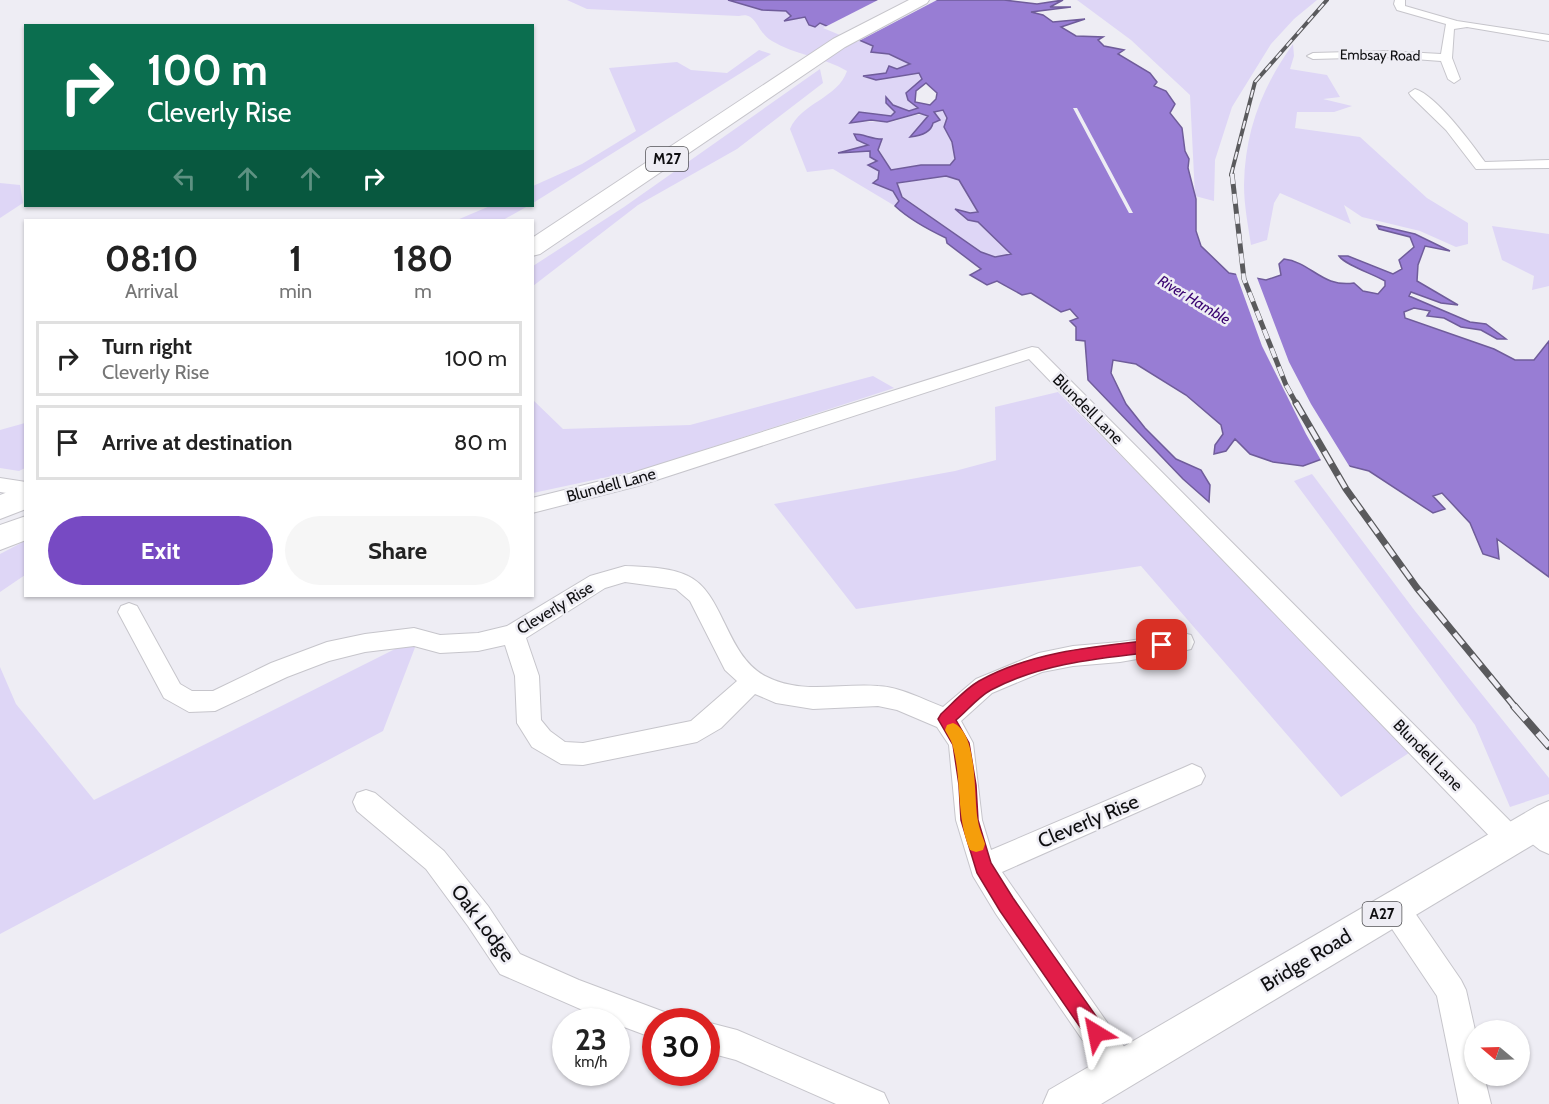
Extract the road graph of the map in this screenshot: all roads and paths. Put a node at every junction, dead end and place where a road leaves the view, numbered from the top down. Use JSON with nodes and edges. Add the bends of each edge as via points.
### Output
{"nodes":[{"id":1,"x":895,"y":0,"type":"edge"},
{"id":2,"x":921,"y":0,"type":"edge"},
{"id":3,"x":1400,"y":0,"type":"edge"},
{"id":4,"x":1456,"y":24,"type":"junction"},
{"id":5,"x":1549,"y":38,"type":"edge"},
{"id":6,"x":1313,"y":56,"type":"dead end"},
{"id":7,"x":1446,"y":58,"type":"junction"},
{"id":8,"x":792,"y":64,"type":"junction"},
{"id":9,"x":1454,"y":78,"type":"dead end"},
{"id":10,"x":1415,"y":93,"type":"dead end"},
{"id":11,"x":1549,"y":164,"type":"edge"},
{"id":12,"x":534,"y":226,"type":"edge"},
{"id":13,"x":534,"y":248,"type":"edge"},
{"id":14,"x":0,"y":485,"type":"edge"},
{"id":15,"x":24,"y":489,"type":"edge"},
{"id":16,"x":24,"y":497,"type":"edge"},
{"id":17,"x":534,"y":505,"type":"edge"},
{"id":18,"x":0,"y":507,"type":"edge"},
{"id":19,"x":24,"y":528,"type":"edge"},
{"id":20,"x":0,"y":538,"type":"edge"},
{"id":21,"x":129,"y":612,"type":"dead end"},
{"id":22,"x":513,"y":634,"type":"junction"},
{"id":23,"x":1183,"y":642,"type":"dead end"},
{"id":24,"x":753,"y":681,"type":"junction"},
{"id":25,"x":946,"y":719,"type":"junction"},
{"id":26,"x":1192,"y":776,"type":"dead end"},
{"id":27,"x":366,"y":802,"type":"dead end"},
{"id":28,"x":1535,"y":831,"type":"edge"},
{"id":29,"x":983,"y":867,"type":"junction"},
{"id":30,"x":1394,"y":907,"type":"junction"},
{"id":31,"x":642,"y":1019,"type":"edge"},
{"id":32,"x":720,"y":1041,"type":"edge"},
{"id":33,"x":1120,"y":1069,"type":"junction"},
{"id":34,"x":873,"y":1104,"type":"edge"},
{"id":35,"x":1063,"y":1104,"type":"edge"},
{"id":36,"x":1475,"y":1104,"type":"edge"}],
"edges":[{"from":1,"to":8,"type":"highway","number":"M27","via":[[830,34]]},
{"from":2,"to":8,"type":"highway","number":"M27"},
{"from":3,"to":4,"type":"street","via":[[1401,8]]},
{"from":4,"to":5,"type":"street"},
{"from":4,"to":7,"type":"street","via":[[1449,27]]},
{"from":6,"to":7,"type":"street","name":"Embsay Road","via":[[1387,54]]},
{"from":7,"to":9,"type":"street"},
{"from":8,"to":12,"type":"highway","number":"M27"},
{"from":8,"to":13,"type":"highway","number":"M27"},
{"from":10,"to":11,"type":"street","via":[[1454,128],[1481,166]]},
{"from":14,"to":15,"type":"street"},
{"from":16,"to":18,"type":"highway"},
{"from":17,"to":28,"type":"street","name":"Blundell Lane","via":[[631,481],[1032,352]]},
{"from":19,"to":20,"type":"highway"},
{"from":21,"to":22,"type":"street","name":"Cleverly Rise","via":[[172,691],[189,702],[215,700],[279,670],[365,642],[414,637],[440,644],[478,642]]},
{"from":22,"to":24,"type":"street","name":"Cleverly Rise","via":[[598,582],[625,574],[660,577],[682,582],[698,595],[733,663]]},
{"from":22,"to":24,"type":"street","via":[[527,676],[529,723],[541,739],[561,753],[583,754],[697,731]]},
{"from":23,"to":25,"type":"street","via":[[1039,663],[984,686]]},
{"from":24,"to":25,"type":"street","name":"Cleverly Rise","via":[[776,693],[813,699],[878,696],[899,700]]},
{"from":25,"to":29,"type":"street","via":[[961,743],[969,820]]},
{"from":26,"to":29,"type":"street","name":"Cleverly Rise"},
{"from":27,"to":31,"type":"street","name":"Oak Lodge","via":[[435,860],[510,964]]},
{"from":28,"to":30,"type":"main road","name":"Bridge Road","number":"A27"},
{"from":29,"to":33,"type":"street"},
{"from":30,"to":33,"type":"main road","name":"Bridge Road","number":"A27"},
{"from":30,"to":36,"type":"street","via":[[1451,990]]},
{"from":32,"to":34,"type":"street"},
{"from":33,"to":35,"type":"main road","name":"Bridge Road","number":"A27"}]}
